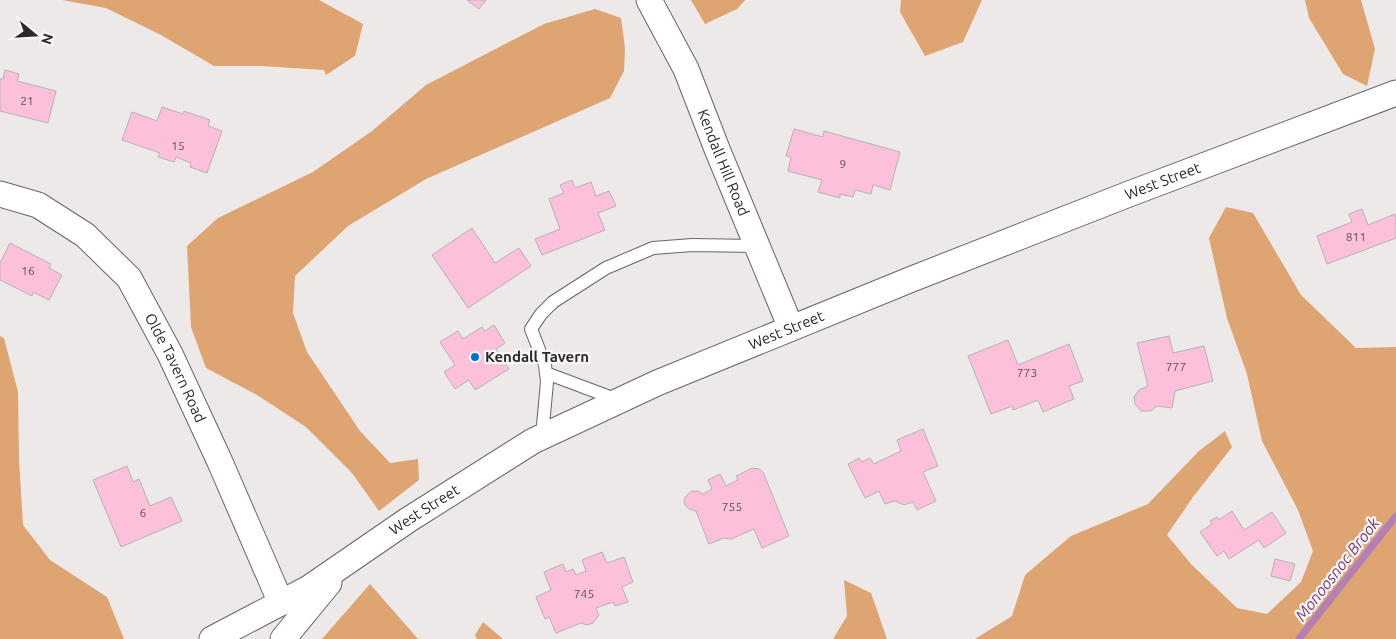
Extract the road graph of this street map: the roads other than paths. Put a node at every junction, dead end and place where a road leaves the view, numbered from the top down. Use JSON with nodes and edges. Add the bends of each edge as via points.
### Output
{"nodes":[{"id":1,"x":649,"y":0,"type":"edge"},
{"id":2,"x":1396,"y":94,"type":"edge"},
{"id":3,"x":0,"y":194,"type":"edge"},
{"id":4,"x":757,"y":246,"type":"junction"},
{"id":5,"x":791,"y":328,"type":"junction"},
{"id":6,"x":546,"y":373,"type":"junction"},
{"id":7,"x":619,"y":401,"type":"junction"},
{"id":8,"x":542,"y":436,"type":"junction"},
{"id":9,"x":343,"y":565,"type":"junction"},
{"id":10,"x":281,"y":603,"type":"junction"},
{"id":11,"x":212,"y":639,"type":"edge"},
{"id":12,"x":283,"y":639,"type":"edge"}],
"edges":[{"from":1,"to":4,"type":"street","name":"Kendall Hill Road","via":[[686,69]]},
{"from":2,"to":5,"type":"street","name":"West Street","via":[[1129,194]]},
{"from":3,"to":10,"type":"street","name":"Olde Tavern Road","via":[[38,205],[85,235],[129,278],[174,363]]},
{"from":4,"to":5,"type":"street","name":"Kendall Hill Road"},
{"from":4,"to":6,"type":"lane","via":[[654,248],[606,268],[552,302],[531,329]]},
{"from":5,"to":7,"type":"street","name":"West Street"},
{"from":6,"to":7,"type":"lane"},
{"from":6,"to":8,"type":"lane"},
{"from":7,"to":8,"type":"street","name":"West Street"},
{"from":8,"to":9,"type":"street","name":"West Street"},
{"from":9,"to":10,"type":"street","name":"West Street"},
{"from":9,"to":12,"type":"street"},
{"from":10,"to":11,"type":"street","name":"West Street"}]}
